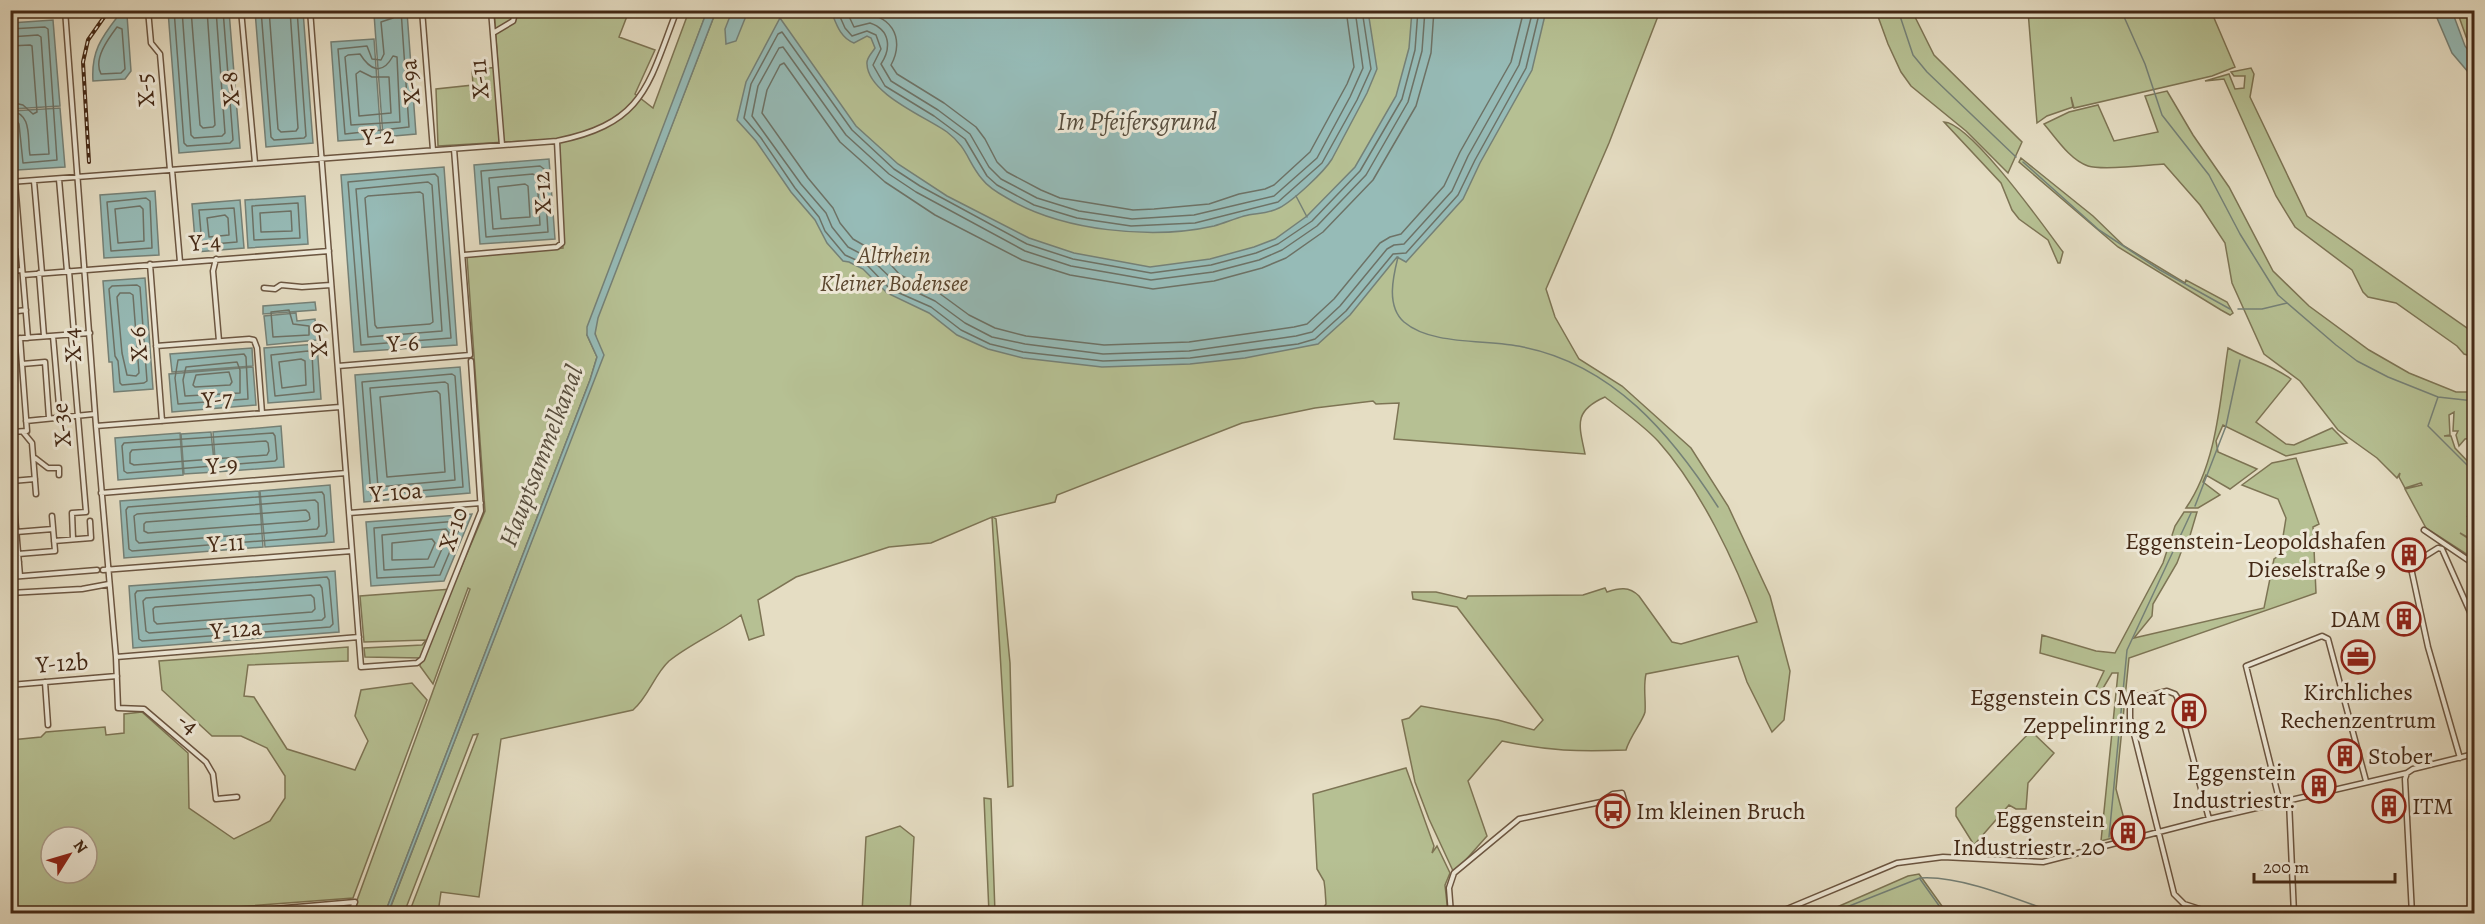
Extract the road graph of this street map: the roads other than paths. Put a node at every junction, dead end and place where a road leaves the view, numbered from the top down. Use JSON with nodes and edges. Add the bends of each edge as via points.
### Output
{"nodes":[{"id":1,"x":65,"y":10,"type":"edge"},
{"id":2,"x":148,"y":10,"type":"edge"},
{"id":3,"x":241,"y":10,"type":"edge"},
{"id":4,"x":310,"y":10,"type":"edge"},
{"id":5,"x":422,"y":10,"type":"edge"},
{"id":6,"x":491,"y":10,"type":"edge"},
{"id":7,"x":516,"y":10,"type":"edge"},
{"id":8,"x":677,"y":10,"type":"edge"},
{"id":9,"x":493,"y":33,"type":"junction"},
{"id":10,"x":557,"y":141,"type":"junction"},
{"id":11,"x":502,"y":145,"type":"junction"},
{"id":12,"x":454,"y":148,"type":"junction"},
{"id":13,"x":433,"y":150,"type":"junction"},
{"id":14,"x":322,"y":159,"type":"junction"},
{"id":15,"x":255,"y":163,"type":"junction"},
{"id":16,"x":171,"y":170,"type":"junction"},
{"id":17,"x":79,"y":177,"type":"junction"},
{"id":18,"x":59,"y":179,"type":"junction"},
{"id":19,"x":34,"y":181,"type":"junction"},
{"id":20,"x":13,"y":182,"type":"edge"},
{"id":21,"x":20,"y":246,"type":"junction"},
{"id":22,"x":10,"y":247,"type":"edge"},
{"id":23,"x":329,"y":251,"type":"junction"},
{"id":24,"x":464,"y":255,"type":"junction"},
{"id":25,"x":216,"y":259,"type":"junction"},
{"id":26,"x":180,"y":262,"type":"junction"},
{"id":27,"x":150,"y":264,"type":"junction"},
{"id":28,"x":85,"y":269,"type":"junction"},
{"id":29,"x":10,"y":271,"type":"edge"},
{"id":30,"x":68,"y":271,"type":"junction"},
{"id":31,"x":22,"y":272,"type":"junction"},
{"id":32,"x":40,"y":273,"type":"junction"},
{"id":33,"x":331,"y":285,"type":"junction"},
{"id":34,"x":264,"y":288,"type":"dead end"},
{"id":35,"x":26,"y":310,"type":"junction"},
{"id":36,"x":10,"y":312,"type":"edge"},
{"id":37,"x":90,"y":333,"type":"junction"},
{"id":38,"x":72,"y":334,"type":"junction"},
{"id":39,"x":44,"y":336,"type":"junction"},
{"id":40,"x":53,"y":336,"type":"junction"},
{"id":41,"x":20,"y":338,"type":"junction"},
{"id":42,"x":28,"y":338,"type":"junction"},
{"id":43,"x":10,"y":339,"type":"edge"},
{"id":44,"x":219,"y":341,"type":"junction"},
{"id":45,"x":156,"y":346,"type":"junction"},
{"id":46,"x":471,"y":361,"type":"dead end"},
{"id":47,"x":22,"y":364,"type":"junction"},
{"id":48,"x":338,"y":366,"type":"junction"},
{"id":49,"x":340,"y":407,"type":"junction"},
{"id":50,"x":262,"y":413,"type":"junction"},
{"id":51,"x":95,"y":414,"type":"junction"},
{"id":52,"x":78,"y":416,"type":"junction"},
{"id":53,"x":60,"y":417,"type":"junction"},
{"id":54,"x":49,"y":418,"type":"junction"},
{"id":55,"x":26,"y":421,"type":"junction"},
{"id":56,"x":162,"y":421,"type":"junction"},
{"id":57,"x":96,"y":426,"type":"junction"},
{"id":58,"x":10,"y":432,"type":"edge"},
{"id":59,"x":24,"y":432,"type":"junction"},
{"id":60,"x":34,"y":457,"type":"junction"},
{"id":61,"x":346,"y":473,"type":"junction"},
{"id":62,"x":59,"y":475,"type":"dead end"},
{"id":63,"x":35,"y":479,"type":"junction"},
{"id":64,"x":11,"y":481,"type":"edge"},
{"id":65,"x":101,"y":493,"type":"junction"},
{"id":66,"x":36,"y":494,"type":"dead end"},
{"id":67,"x":481,"y":503,"type":"junction"},
{"id":68,"x":13,"y":512,"type":"edge"},
{"id":69,"x":349,"y":513,"type":"junction"},
{"id":70,"x":52,"y":516,"type":"dead end"},
{"id":71,"x":90,"y":521,"type":"dead end"},
{"id":72,"x":53,"y":529,"type":"junction"},
{"id":73,"x":2424,"y":530,"type":"dead end"},
{"id":74,"x":16,"y":532,"type":"junction"},
{"id":75,"x":74,"y":539,"type":"junction"},
{"id":76,"x":54,"y":541,"type":"junction"},
{"id":77,"x":352,"y":551,"type":"junction"},
{"id":78,"x":18,"y":554,"type":"junction"},
{"id":79,"x":19,"y":562,"type":"junction"},
{"id":80,"x":10,"y":563,"type":"edge"},
{"id":81,"x":2475,"y":564,"type":"edge"},
{"id":82,"x":97,"y":570,"type":"dead end"},
{"id":83,"x":105,"y":570,"type":"junction"},
{"id":84,"x":20,"y":576,"type":"junction"},
{"id":85,"x":10,"y":577,"type":"edge"},
{"id":86,"x":109,"y":584,"type":"junction"},
{"id":87,"x":10,"y":593,"type":"edge"},
{"id":88,"x":2475,"y":621,"type":"edge"},
{"id":89,"x":358,"y":637,"type":"junction"},
{"id":90,"x":116,"y":657,"type":"junction"},
{"id":91,"x":361,"y":667,"type":"joint"},
{"id":92,"x":117,"y":676,"type":"junction"},
{"id":93,"x":45,"y":682,"type":"junction"},
{"id":94,"x":10,"y":685,"type":"edge"},
{"id":95,"x":48,"y":725,"type":"dead end"},
{"id":96,"x":2475,"y":754,"type":"edge"},
{"id":97,"x":2460,"y":758,"type":"junction"},
{"id":98,"x":2407,"y":773,"type":"junction"},
{"id":99,"x":2366,"y":781,"type":"junction"},
{"id":100,"x":237,"y":797,"type":"dead end"},
{"id":101,"x":2289,"y":801,"type":"junction"},
{"id":102,"x":1600,"y":802,"type":"junction"},
{"id":103,"x":2280,"y":803,"type":"junction"},
{"id":104,"x":2210,"y":819,"type":"junction"},
{"id":105,"x":2159,"y":832,"type":"junction"},
{"id":106,"x":280,"y":911,"type":"edge"},
{"id":107,"x":216,"y":914,"type":"edge"},
{"id":108,"x":350,"y":914,"type":"edge"},
{"id":109,"x":1451,"y":914,"type":"edge"},
{"id":110,"x":1775,"y":914,"type":"edge"},
{"id":111,"x":2215,"y":914,"type":"edge"},
{"id":112,"x":2294,"y":914,"type":"edge"},
{"id":113,"x":2412,"y":914,"type":"edge"}],
"edges":[{"from":1,"to":17,"type":"street","name":"X-4"},
{"from":2,"to":16,"type":"street","name":"X-5","via":[[151,43],[160,54]]},
{"from":3,"to":15,"type":"street","name":"X-8"},
{"from":4,"to":14,"type":"street","name":"X-9"},
{"from":5,"to":13,"type":"street","name":"X-9a"},
{"from":6,"to":9,"type":"street","name":"X-11"},
{"from":7,"to":9,"type":"street","via":[[513,21]]},
{"from":8,"to":10,"type":"street","name":"Y-2","via":[[651,78],[628,112],[584,136]]},
{"from":9,"to":11,"type":"street","name":"X-11"},
{"from":10,"to":11,"type":"street","name":"Y-2"},
{"from":10,"to":24,"type":"street","name":"X-12","via":[[562,243],[557,247]]},
{"from":11,"to":12,"type":"street","name":"Y-2"},
{"from":12,"to":13,"type":"street","name":"Y-2"},
{"from":12,"to":24,"type":"street"},
{"from":13,"to":14,"type":"street","name":"Y-2"},
{"from":14,"to":15,"type":"street","name":"Y-2"},
{"from":14,"to":23,"type":"street","name":"X-9"},
{"from":15,"to":16,"type":"street","name":"Y-2"},
{"from":16,"to":17,"type":"street","name":"Y-2"},
{"from":16,"to":26,"type":"street","name":"X-5"},
{"from":17,"to":18,"type":"street","name":"Y-2"},
{"from":17,"to":28,"type":"street","name":"X-4"},
{"from":18,"to":19,"type":"street","name":"Y-2"},
{"from":18,"to":30,"type":"street","name":"X-3e"},
{"from":19,"to":20,"type":"street","name":"Y-2"},
{"from":19,"to":32,"type":"street"},
{"from":20,"to":21,"type":"street"},
{"from":21,"to":22,"type":"street"},
{"from":21,"to":31,"type":"street"},
{"from":23,"to":25,"type":"street","name":"Y-4"},
{"from":23,"to":33,"type":"street","name":"X-9"},
{"from":24,"to":48,"type":"street","name":"Y-6","via":[[470,356]]},
{"from":25,"to":26,"type":"street","name":"Y-4"},
{"from":25,"to":44,"type":"street","via":[[213,271]]},
{"from":26,"to":27,"type":"street","name":"Y-4"},
{"from":27,"to":28,"type":"street","name":"Y-4"},
{"from":27,"to":45,"type":"street","name":"X-6"},
{"from":28,"to":30,"type":"street","name":"Y-4"},
{"from":28,"to":37,"type":"street","name":"X-4"},
{"from":29,"to":31,"type":"street","name":"Y-4"},
{"from":30,"to":32,"type":"street","name":"Y-4"},
{"from":30,"to":38,"type":"street","name":"X-3e"},
{"from":31,"to":32,"type":"street","name":"Y-4"},
{"from":31,"to":35,"type":"street"},
{"from":32,"to":39,"type":"street"},
{"from":33,"to":34,"type":"street"},
{"from":33,"to":48,"type":"street","name":"X-9"},
{"from":35,"to":36,"type":"street"},
{"from":35,"to":42,"type":"street"},
{"from":37,"to":38,"type":"street"},
{"from":37,"to":51,"type":"street","name":"X-4"},
{"from":38,"to":40,"type":"street"},
{"from":38,"to":52,"type":"street","name":"X-3e"},
{"from":39,"to":40,"type":"street"},
{"from":39,"to":42,"type":"street"},
{"from":40,"to":53,"type":"street"},
{"from":41,"to":42,"type":"street"},
{"from":41,"to":43,"type":"street"},
{"from":41,"to":47,"type":"street"},
{"from":44,"to":45,"type":"street"},
{"from":44,"to":50,"type":"street","via":[[256,342]]},
{"from":45,"to":56,"type":"street","name":"X-6"},
{"from":46,"to":67,"type":"street","name":"X-10"},
{"from":47,"to":54,"type":"street","via":[[45,362]]},
{"from":47,"to":55,"type":"street"},
{"from":48,"to":49,"type":"street","name":"X-9"},
{"from":49,"to":50,"type":"street","name":"Y-7"},
{"from":49,"to":61,"type":"street","name":"X-9"},
{"from":50,"to":56,"type":"street","name":"Y-7"},
{"from":51,"to":52,"type":"street"},
{"from":51,"to":57,"type":"street","name":"X-4"},
{"from":52,"to":53,"type":"street"},
{"from":52,"to":75,"type":"street","name":"X-3e","via":[[86,512],[72,513]]},
{"from":53,"to":54,"type":"street"},
{"from":54,"to":55,"type":"street"},
{"from":55,"to":59,"type":"street"},
{"from":56,"to":57,"type":"street","name":"Y-7"},
{"from":57,"to":65,"type":"street","name":"X-4"},
{"from":58,"to":59,"type":"street"},
{"from":59,"to":60,"type":"street","via":[[32,443]]},
{"from":60,"to":62,"type":"street","via":[[48,468],[59,468]]},
{"from":60,"to":63,"type":"street"},
{"from":61,"to":65,"type":"street","name":"Y-9"},
{"from":61,"to":69,"type":"street","name":"X-9"},
{"from":63,"to":64,"type":"street"},
{"from":63,"to":66,"type":"street"},
{"from":64,"to":68,"type":"street"},
{"from":65,"to":83,"type":"street","name":"X-4"},
{"from":67,"to":69,"type":"street","name":"Y-10a"},
{"from":67,"to":91,"type":"street","name":"X-10","via":[[422,659],[417,663]]},
{"from":68,"to":74,"type":"street"},
{"from":69,"to":77,"type":"street","name":"X-9"},
{"from":70,"to":72,"type":"street"},
{"from":71,"to":75,"type":"street","via":[[91,537]]},
{"from":72,"to":74,"type":"street"},
{"from":72,"to":76,"type":"street"},
{"from":73,"to":81,"type":"street"},
{"from":74,"to":78,"type":"street"},
{"from":75,"to":76,"type":"street"},
{"from":76,"to":78,"type":"street","via":[[55,551]]},
{"from":77,"to":83,"type":"street","name":"Y-11"},
{"from":77,"to":89,"type":"street","name":"X-9"},
{"from":78,"to":79,"type":"street"},
{"from":79,"to":80,"type":"street"},
{"from":79,"to":84,"type":"street"},
{"from":82,"to":84,"type":"street"},
{"from":83,"to":86,"type":"street","name":"X-4"},
{"from":84,"to":85,"type":"street"},
{"from":86,"to":87,"type":"street"},
{"from":86,"to":90,"type":"street","name":"X-4"},
{"from":88,"to":97,"type":"street","via":[[2442,549],[2414,563],[2411,568],[2428,647]]},
{"from":89,"to":90,"type":"street","name":"Y-12a"},
{"from":89,"to":91,"type":"street","name":"X-9"},
{"from":90,"to":92,"type":"street","name":"X-4"},
{"from":92,"to":93,"type":"street","name":"Y-12b"},
{"from":92,"to":100,"type":"street","name":"-4","via":[[118,708],[144,709],[206,762],[213,774],[216,799]]},
{"from":93,"to":94,"type":"street","name":"Y-12b"},
{"from":93,"to":95,"type":"street"},
{"from":96,"to":97,"type":"street"},
{"from":97,"to":98,"type":"street"},
{"from":98,"to":99,"type":"street"},
{"from":98,"to":113,"type":"street"},
{"from":99,"to":101,"type":"street"},
{"from":99,"to":103,"type":"street","via":[[2328,639],[2322,636],[2246,666]]},
{"from":101,"to":103,"type":"street"},
{"from":101,"to":112,"type":"street"},
{"from":102,"to":102,"type":"street","via":[[1619,806],[1625,801],[1620,792]]},
{"from":102,"to":109,"type":"street","via":[[1521,818],[1454,873],[1449,888]]},
{"from":103,"to":104,"type":"street"},
{"from":104,"to":105,"type":"street"},
{"from":104,"to":105,"type":"street","via":[[2177,697],[2167,691],[2136,699],[2130,711]]},
{"from":105,"to":110,"type":"street","via":[[2043,862],[1943,857],[1897,863]]},
{"from":105,"to":111,"type":"street","via":[[2177,898]]},
{"from":106,"to":107,"type":"street"},
{"from":106,"to":108,"type":"street","via":[[355,902]]}]}
